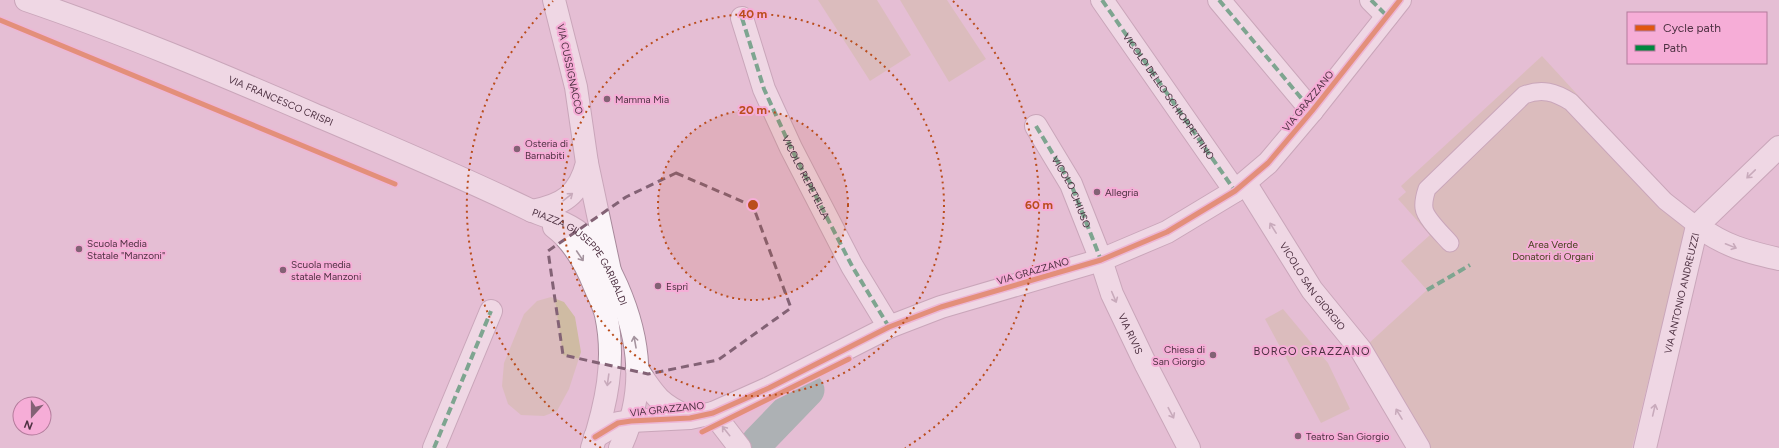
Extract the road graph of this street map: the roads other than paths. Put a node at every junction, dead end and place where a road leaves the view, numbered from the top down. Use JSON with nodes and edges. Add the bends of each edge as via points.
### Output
{"nodes":[{"id":1,"x":26,"y":0,"type":"edge"},
{"id":2,"x":554,"y":0,"type":"edge"},
{"id":3,"x":1102,"y":0,"type":"edge"},
{"id":4,"x":1219,"y":0,"type":"edge"},
{"id":5,"x":1371,"y":0,"type":"edge"},
{"id":6,"x":1393,"y":8,"type":"edge"},
{"id":7,"x":742,"y":18,"type":"dead end"},
{"id":8,"x":1312,"y":111,"type":"junction"},
{"id":9,"x":1036,"y":126,"type":"dead end"},
{"id":10,"x":1779,"y":147,"type":"edge"},
{"id":11,"x":588,"y":163,"type":"junction"},
{"id":12,"x":1240,"y":188,"type":"junction"},
{"id":13,"x":532,"y":211,"type":"junction"},
{"id":14,"x":1697,"y":226,"type":"junction"},
{"id":15,"x":1450,"y":242,"type":"dead end"},
{"id":16,"x":1779,"y":259,"type":"edge"},
{"id":17,"x":1101,"y":260,"type":"junction"},
{"id":18,"x":611,"y":272,"type":"junction"},
{"id":19,"x":491,"y":311,"type":"dead end"},
{"id":20,"x":889,"y":327,"type":"junction"},
{"id":21,"x":637,"y":369,"type":"junction"},
{"id":22,"x":713,"y":413,"type":"junction"},
{"id":23,"x":690,"y":418,"type":"junction"},
{"id":24,"x":631,"y":421,"type":"junction"},
{"id":25,"x":594,"y":442,"type":"edge"},
{"id":26,"x":434,"y":448,"type":"edge"},
{"id":27,"x":620,"y":448,"type":"edge"},
{"id":28,"x":740,"y":448,"type":"edge"},
{"id":29,"x":1189,"y":448,"type":"edge"},
{"id":30,"x":1419,"y":448,"type":"edge"},
{"id":31,"x":1645,"y":448,"type":"edge"}],
"edges":[{"from":1,"to":13,"type":"street","name":"VIA FRANCESCO CRISPI","via":[[92,23],[263,92]]},
{"from":2,"to":11,"type":"street","name":"VIA CUSSIGNACCO","via":[[576,87]]},
{"from":3,"to":12,"type":"street","name":"VICOLO DELLO SCHIOPPETTINO"},
{"from":4,"to":8,"type":"street"},
{"from":5,"to":6,"type":"street"},
{"from":6,"to":8,"type":"street","name":"VIA GRAZZANO"},
{"from":7,"to":20,"type":"street","name":"VICOLO REPETELLA","via":[[764,89],[791,148],[852,266]]},
{"from":8,"to":12,"type":"street","name":"VIA GRAZZANO","via":[[1268,163]]},
{"from":9,"to":17,"type":"street","name":"VICOLO CHIUSO","via":[[1071,184]]},
{"from":10,"to":14,"type":"street","name":"VIA ANTONIO ANDREUZZI","one_way":true},
{"from":13,"to":11,"type":"street","one_way":true,"via":[[558,204],[568,198],[580,183]]},
{"from":11,"to":18,"type":"street","name":"VIA CUSSIGNACCO"},
{"from":12,"to":17,"type":"street","name":"VIA GRAZZANO","via":[[1167,232]]},
{"from":30,"to":12,"type":"street","name":"VICOLO SAN GIORGIO","one_way":true,"via":[[1361,350],[1312,290]]},
{"from":13,"to":18,"type":"street","name":"PIAZZA GIUSEPPE GARIBALDI","via":[[556,220],[587,238]]},
{"from":13,"to":25,"type":"street","name":"PIAZZA GIUSEPPE GARIBALDI","one_way":true,"via":[[572,244],[583,259],[606,315],[611,363],[605,405]]},
{"from":14,"to":15,"type":"lane","via":[[1665,201],[1570,102],[1544,90],[1524,95],[1427,189],[1424,209]]},
{"from":14,"to":16,"type":"street","one_way":true,"via":[[1731,246]]},
{"from":31,"to":14,"type":"street","name":"VIA ANTONIO ANDREUZZI","one_way":true},
{"from":17,"to":20,"type":"street","name":"VIA GRAZZANO","via":[[941,307]]},
{"from":17,"to":29,"type":"street","name":"VIA RIVIS","one_way":true,"via":[[1112,294],[1125,322]]},
{"from":21,"to":18,"type":"street","name":"PIAZZA GIUSEPPE GARIBALDI","one_way":true,"via":[[633,331]]},
{"from":19,"to":26,"type":"street"},
{"from":20,"to":22,"type":"street","name":"VIA GRAZZANO","via":[[789,379]]},
{"from":21,"to":23,"type":"street","name":"VIA GRAZZANO","via":[[660,401]]},
{"from":21,"to":24,"type":"street","name":"PIAZZA GIUSEPPE GARIBALDI"},
{"from":22,"to":23,"type":"street","name":"VIA GRAZZANO"},
{"from":28,"to":22,"type":"street","one_way":true},
{"from":23,"to":24,"type":"street","name":"VIA GRAZZANO"},
{"from":24,"to":25,"type":"street","name":"VIA GRAZZANO","via":[[618,423]]},
{"from":24,"to":27,"type":"street","name":"PIAZZA GIUSEPPE GARIBALDI"}]}
